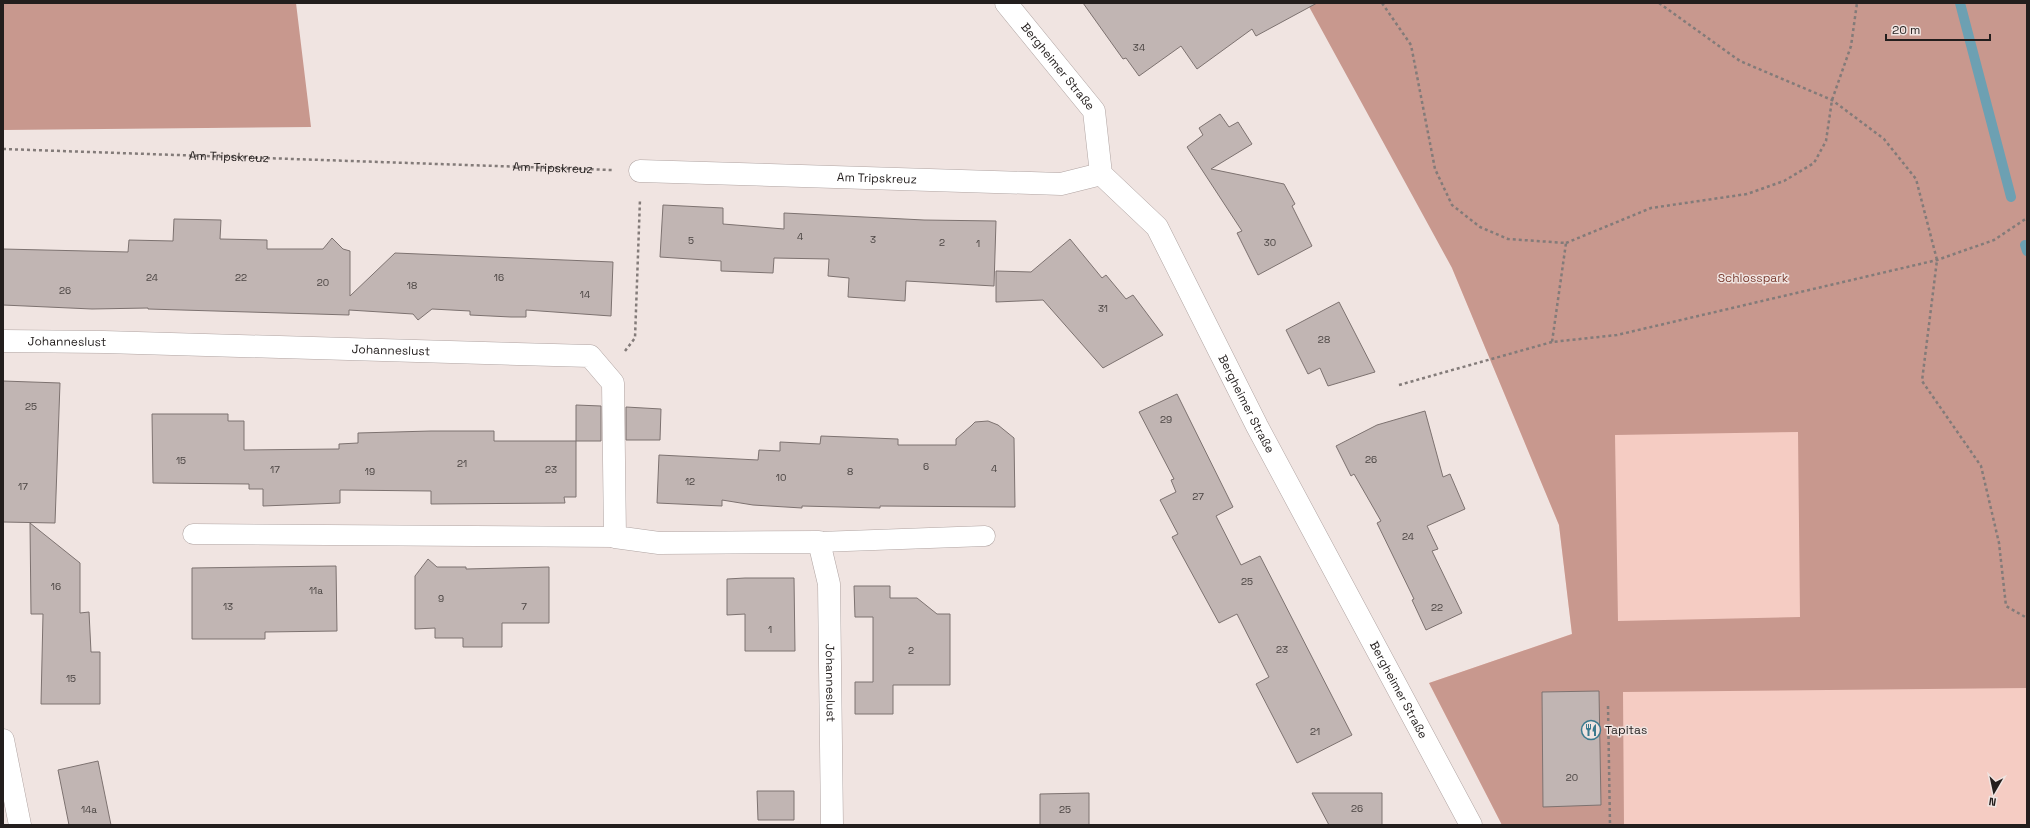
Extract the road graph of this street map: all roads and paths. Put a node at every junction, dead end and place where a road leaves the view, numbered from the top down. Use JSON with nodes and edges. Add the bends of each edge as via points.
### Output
{"nodes":[{"id":1,"x":1006,"y":3,"type":"edge"},
{"id":2,"x":1382,"y":3,"type":"edge"},
{"id":3,"x":1659,"y":3,"type":"edge"},
{"id":4,"x":1857,"y":3,"type":"edge"},
{"id":5,"x":1832,"y":100,"type":"junction"},
{"id":6,"x":3,"y":148,"type":"edge"},
{"id":7,"x":640,"y":171,"type":"junction"},
{"id":8,"x":1101,"y":174,"type":"junction"},
{"id":9,"x":2027,"y":218,"type":"edge"},
{"id":10,"x":1566,"y":243,"type":"junction"},
{"id":11,"x":1937,"y":260,"type":"junction"},
{"id":12,"x":3,"y":341,"type":"edge"},
{"id":13,"x":1552,"y":342,"type":"junction"},
{"id":14,"x":606,"y":374,"type":"junction"},
{"id":15,"x":1399,"y":385,"type":"dead end"},
{"id":16,"x":193,"y":534,"type":"dead end"},
{"id":17,"x":985,"y":536,"type":"dead end"},
{"id":18,"x":615,"y":537,"type":"junction"},
{"id":19,"x":819,"y":542,"type":"junction"},
{"id":20,"x":2027,"y":618,"type":"edge"},
{"id":21,"x":1608,"y":706,"type":"dead end"},
{"id":22,"x":3,"y":740,"type":"edge"},
{"id":23,"x":20,"y":825,"type":"edge"},
{"id":24,"x":832,"y":825,"type":"edge"},
{"id":25,"x":1471,"y":825,"type":"edge"},
{"id":26,"x":1610,"y":825,"type":"edge"}],
"edges":[{"from":1,"to":8,"type":"street","name":"Bergheimer Straße","via":[[1094,111]]},
{"from":2,"to":10,"type":"path","via":[[1411,45],[1436,169],[1452,205],[1480,227],[1508,239]]},
{"from":3,"to":5,"type":"path","via":[[1740,61]]},
{"from":4,"to":5,"type":"path","via":[[1851,46]]},
{"from":5,"to":10,"type":"path","via":[[1826,141],[1814,163],[1784,181],[1747,194],[1651,208]]},
{"from":5,"to":11,"type":"path","via":[[1884,140],[1916,179]]},
{"from":6,"to":7,"type":"path","name":"Am Tripskreuz"},
{"from":7,"to":8,"type":"street","name":"Am Tripskreuz","via":[[1061,184]]},
{"from":7,"to":14,"type":"path","via":[[635,338]]},
{"from":8,"to":25,"type":"street","name":"Bergheimer Straße","via":[[1157,227],[1257,426]]},
{"from":9,"to":11,"type":"path","via":[[1994,240]]},
{"from":10,"to":13,"type":"path"},
{"from":11,"to":13,"type":"path","via":[[1617,335]]},
{"from":11,"to":20,"type":"path","via":[[1922,381],[1981,466],[1999,543],[2006,606]]},
{"from":12,"to":14,"type":"street","name":"Johanneslust","via":[[590,356]]},
{"from":13,"to":15,"type":"path"},
{"from":14,"to":18,"type":"street","name":"Johanneslust","via":[[613,383]]},
{"from":16,"to":18,"type":"lane"},
{"from":17,"to":19,"type":"lane"},
{"from":18,"to":19,"type":"street","via":[[659,543]]},
{"from":19,"to":24,"type":"street","name":"Johanneslust","via":[[829,584]]},
{"from":21,"to":26,"type":"path"},
{"from":22,"to":23,"type":"street"}]}
